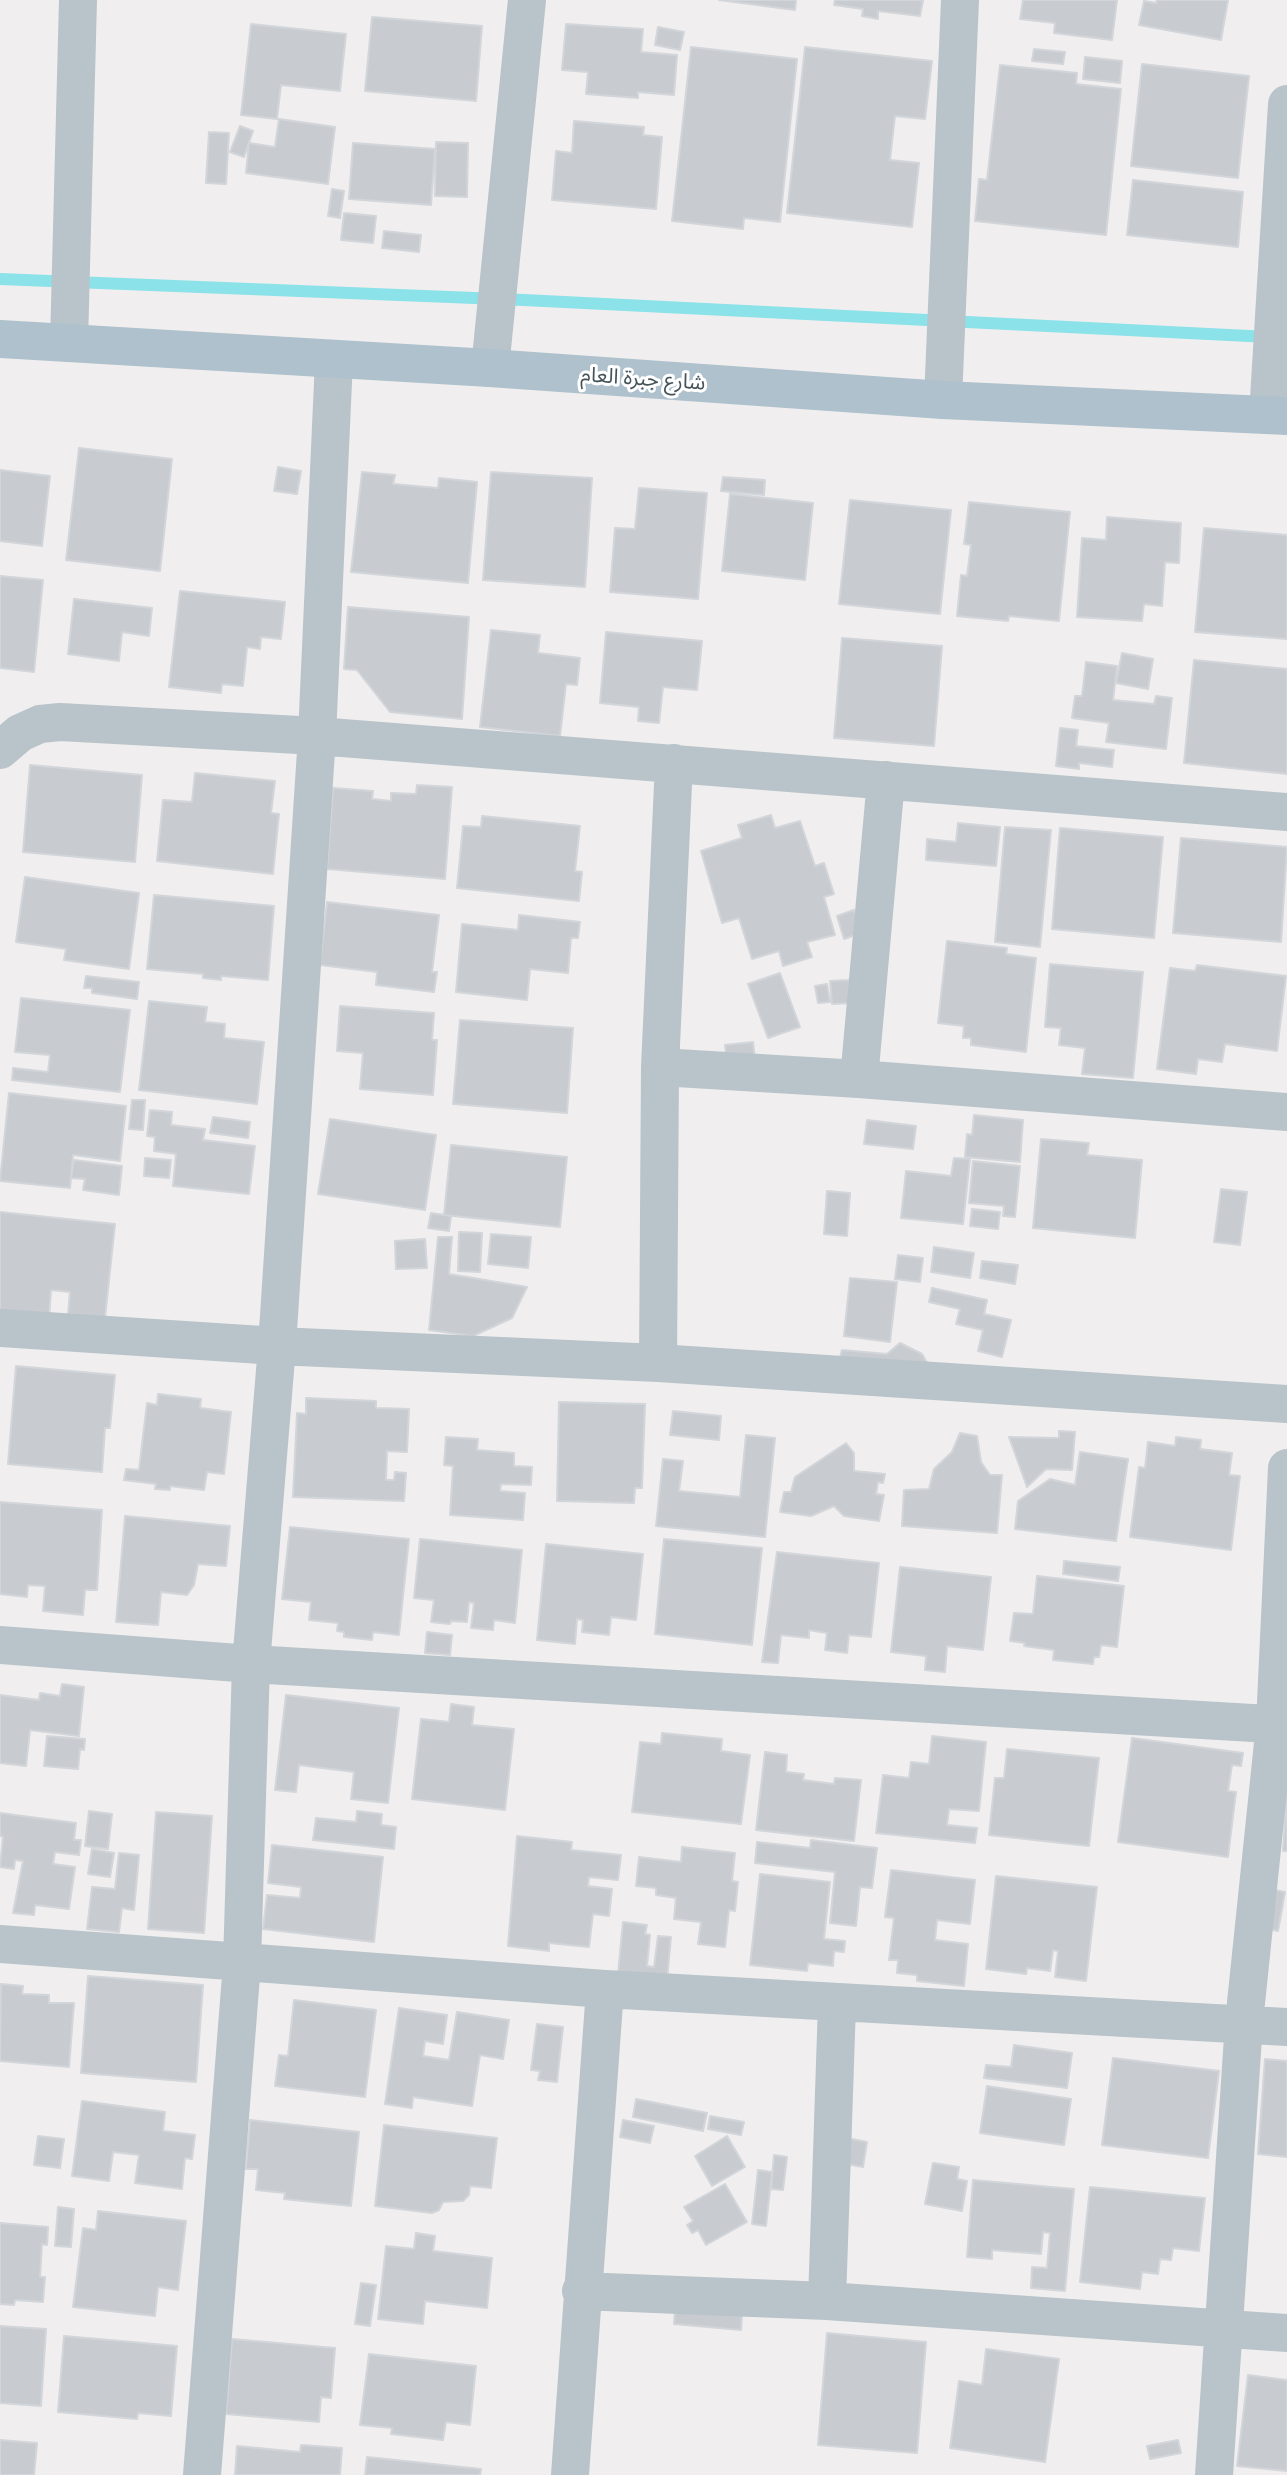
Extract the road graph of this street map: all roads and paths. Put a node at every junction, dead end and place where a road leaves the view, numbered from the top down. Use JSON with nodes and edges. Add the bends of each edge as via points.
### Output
{"nodes":[{"id":1,"x":78,"y":0,"type":"edge"},
{"id":2,"x":527,"y":0,"type":"edge"},
{"id":3,"x":960,"y":0,"type":"edge"},
{"id":4,"x":1287,"y":104,"type":"edge"},
{"id":5,"x":0,"y":340,"type":"edge"},
{"id":6,"x":69,"y":344,"type":"junction"},
{"id":7,"x":334,"y":360,"type":"junction"},
{"id":8,"x":490,"y":368,"type":"junction"},
{"id":9,"x":943,"y":400,"type":"junction"},
{"id":10,"x":1278,"y":415,"type":"edge"},
{"id":11,"x":317,"y":736,"type":"junction"},
{"id":12,"x":0,"y":750,"type":"edge"},
{"id":13,"x":674,"y":763,"type":"junction"},
{"id":14,"x":886,"y":780,"type":"junction"},
{"id":15,"x":1287,"y":812,"type":"edge"},
{"id":16,"x":660,"y":1067,"type":"junction"},
{"id":17,"x":859,"y":1079,"type":"junction"},
{"id":18,"x":1287,"y":1112,"type":"edge"},
{"id":19,"x":0,"y":1328,"type":"edge"},
{"id":20,"x":277,"y":1346,"type":"junction"},
{"id":21,"x":658,"y":1363,"type":"junction"},
{"id":22,"x":1287,"y":1404,"type":"edge"},
{"id":23,"x":1287,"y":1468,"type":"edge"},
{"id":24,"x":0,"y":1644,"type":"edge"},
{"id":25,"x":251,"y":1664,"type":"junction"},
{"id":26,"x":1281,"y":1725,"type":"edge"},
{"id":27,"x":0,"y":1944,"type":"edge"},
{"id":28,"x":242,"y":1963,"type":"junction"},
{"id":29,"x":605,"y":1989,"type":"junction"},
{"id":30,"x":837,"y":2004,"type":"junction"},
{"id":31,"x":1244,"y":2022,"type":"junction"},
{"id":32,"x":1287,"y":2027,"type":"edge"},
{"id":33,"x":581,"y":2291,"type":"junction"},
{"id":34,"x":827,"y":2301,"type":"junction"},
{"id":35,"x":1224,"y":2327,"type":"junction"},
{"id":36,"x":1287,"y":2333,"type":"edge"},
{"id":37,"x":202,"y":2475,"type":"edge"},
{"id":38,"x":570,"y":2475,"type":"edge"},
{"id":39,"x":1214,"y":2475,"type":"edge"}],
"edges":[{"from":1,"to":6,"type":"street"},
{"from":2,"to":8,"type":"street"},
{"from":3,"to":9,"type":"street"},
{"from":4,"to":10,"type":"street"},
{"from":5,"to":6,"type":"main road","name":"شارع جبرة العام"},
{"from":6,"to":7,"type":"main road","name":"شارع جبرة العام"},
{"from":7,"to":8,"type":"main road","name":"شارع جبرة العام"},
{"from":7,"to":11,"type":"street"},
{"from":8,"to":9,"type":"main road","name":"شارع جبرة العام"},
{"from":9,"to":10,"type":"main road","name":"شارع جبرة العام"},
{"from":11,"to":12,"type":"street","via":[[60,722],[20,733]]},
{"from":11,"to":13,"type":"street"},
{"from":11,"to":20,"type":"street"},
{"from":13,"to":14,"type":"street"},
{"from":13,"to":16,"type":"street"},
{"from":14,"to":15,"type":"street"},
{"from":14,"to":17,"type":"street"},
{"from":16,"to":17,"type":"street"},
{"from":16,"to":21,"type":"street"},
{"from":17,"to":18,"type":"street"},
{"from":19,"to":20,"type":"street"},
{"from":20,"to":21,"type":"street"},
{"from":20,"to":25,"type":"street"},
{"from":21,"to":22,"type":"street"},
{"from":23,"to":26,"type":"street"},
{"from":24,"to":25,"type":"street"},
{"from":25,"to":26,"type":"street"},
{"from":25,"to":28,"type":"street"},
{"from":26,"to":31,"type":"street"},
{"from":27,"to":28,"type":"street"},
{"from":28,"to":29,"type":"street"},
{"from":28,"to":37,"type":"street"},
{"from":29,"to":30,"type":"street"},
{"from":29,"to":33,"type":"street"},
{"from":30,"to":31,"type":"street"},
{"from":30,"to":34,"type":"street"},
{"from":31,"to":32,"type":"street"},
{"from":31,"to":35,"type":"street"},
{"from":33,"to":34,"type":"street"},
{"from":33,"to":38,"type":"street"},
{"from":34,"to":35,"type":"street"},
{"from":35,"to":36,"type":"street"},
{"from":35,"to":39,"type":"street"}]}
